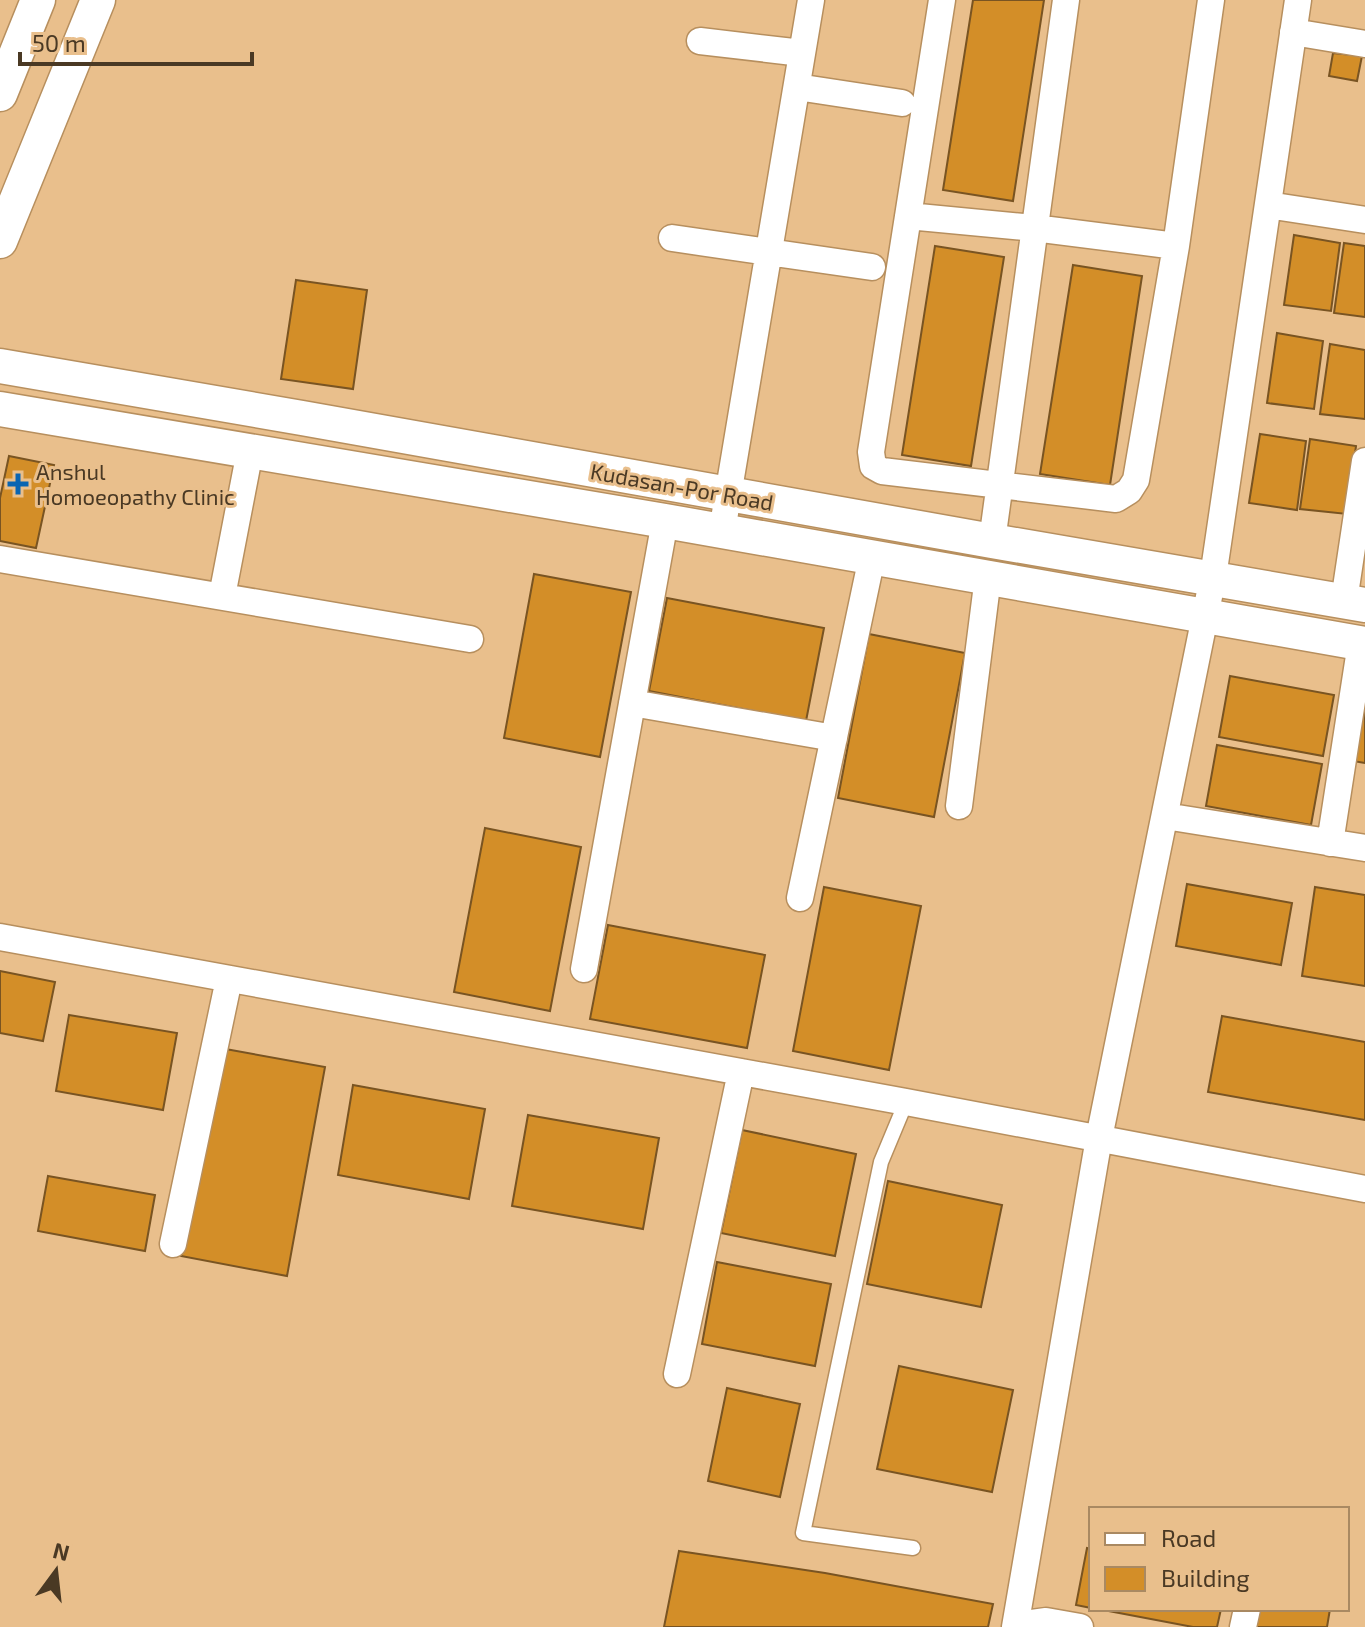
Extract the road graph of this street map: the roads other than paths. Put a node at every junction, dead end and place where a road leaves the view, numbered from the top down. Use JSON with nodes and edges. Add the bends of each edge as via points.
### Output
{"nodes":[{"id":1,"x":38,"y":0,"type":"edge"},
{"id":2,"x":98,"y":0,"type":"edge"},
{"id":3,"x":811,"y":0,"type":"edge"},
{"id":4,"x":942,"y":0,"type":"edge"},
{"id":5,"x":1066,"y":0,"type":"edge"},
{"id":6,"x":1211,"y":0,"type":"edge"},
{"id":7,"x":1298,"y":0,"type":"edge"},
{"id":8,"x":1293,"y":32,"type":"junction"},
{"id":9,"x":700,"y":41,"type":"dead end"},
{"id":10,"x":1365,"y":44,"type":"edge"},
{"id":11,"x":802,"y":53,"type":"junction"},
{"id":12,"x":797,"y":87,"type":"junction"},
{"id":13,"x":0,"y":94,"type":"edge"},
{"id":14,"x":902,"y":103,"type":"dead end"},
{"id":15,"x":1268,"y":205,"type":"junction"},
{"id":16,"x":908,"y":216,"type":"junction"},
{"id":17,"x":1365,"y":220,"type":"edge"},
{"id":18,"x":1034,"y":228,"type":"junction"},
{"id":19,"x":672,"y":238,"type":"dead end"},
{"id":20,"x":0,"y":241,"type":"edge"},
{"id":21,"x":1176,"y":246,"type":"junction"},
{"id":22,"x":769,"y":253,"type":"junction"},
{"id":23,"x":872,"y":267,"type":"dead end"},
{"id":24,"x":0,"y":366,"type":"edge"},
{"id":25,"x":0,"y":409,"type":"edge"},
{"id":26,"x":250,"y":451,"type":"junction"},
{"id":27,"x":1365,"y":461,"type":"edge"},
{"id":28,"x":999,"y":485,"type":"junction"},
{"id":29,"x":729,"y":495,"type":"junction"},
{"id":30,"x":665,"y":521,"type":"junction"},
{"id":31,"x":722,"y":531,"type":"junction"},
{"id":32,"x":992,"y":541,"type":"junction"},
{"id":33,"x":872,"y":557,"type":"junction"},
{"id":34,"x":0,"y":559,"type":"edge"},
{"id":35,"x":988,"y":577,"type":"junction"},
{"id":36,"x":1213,"y":577,"type":"junction"},
{"id":37,"x":222,"y":596,"type":"junction"},
{"id":38,"x":1354,"y":603,"type":"edge"},
{"id":39,"x":1206,"y":616,"type":"junction"},
{"id":40,"x":470,"y":639,"type":"dead end"},
{"id":41,"x":1363,"y":643,"type":"edge"},
{"id":42,"x":632,"y":703,"type":"junction"},
{"id":43,"x":834,"y":738,"type":"junction"},
{"id":44,"x":1354,"y":777,"type":"edge"},
{"id":45,"x":959,"y":806,"type":"dead end"},
{"id":46,"x":1165,"y":816,"type":"junction"},
{"id":47,"x":1330,"y":843,"type":"junction"},
{"id":48,"x":1365,"y":848,"type":"edge"},
{"id":49,"x":800,"y":898,"type":"dead end"},
{"id":50,"x":0,"y":937,"type":"edge"},
{"id":51,"x":584,"y":969,"type":"dead end"},
{"id":52,"x":229,"y":979,"type":"junction"},
{"id":53,"x":741,"y":1072,"type":"junction"},
{"id":54,"x":906,"y":1102,"type":"junction"},
{"id":55,"x":1099,"y":1138,"type":"junction"},
{"id":56,"x":1365,"y":1189,"type":"edge"},
{"id":57,"x":173,"y":1244,"type":"dead end"},
{"id":58,"x":677,"y":1374,"type":"dead end"},
{"id":59,"x":913,"y":1548,"type":"dead end"},
{"id":60,"x":1015,"y":1626,"type":"edge"},
{"id":61,"x":1080,"y":1627,"type":"edge"}],
"edges":[{"from":1,"to":13,"type":"street"},
{"from":2,"to":20,"type":"street"},
{"from":3,"to":11,"type":"street"},
{"from":4,"to":16,"type":"street"},
{"from":5,"to":18,"type":"street"},
{"from":6,"to":21,"type":"street"},
{"from":7,"to":8,"type":"street"},
{"from":8,"to":10,"type":"street"},
{"from":8,"to":15,"type":"street"},
{"from":9,"to":11,"type":"street"},
{"from":11,"to":12,"type":"street"},
{"from":12,"to":14,"type":"street"},
{"from":12,"to":22,"type":"street"},
{"from":15,"to":17,"type":"street"},
{"from":15,"to":36,"type":"street"},
{"from":16,"to":18,"type":"street"},
{"from":16,"to":28,"type":"street","via":[[873,466]]},
{"from":18,"to":21,"type":"street"},
{"from":18,"to":28,"type":"street"},
{"from":19,"to":22,"type":"street"},
{"from":21,"to":28,"type":"street","via":[[1136,480],[1129,491],[1116,499]]},
{"from":22,"to":23,"type":"street"},
{"from":22,"to":29,"type":"street"},
{"from":24,"to":29,"type":"street","name":"Kudasan-Por Road"},
{"from":25,"to":26,"type":"street","name":"Kudasan-Por Road"},
{"from":26,"to":30,"type":"street","name":"Kudasan-Por Road"},
{"from":26,"to":37,"type":"street"},
{"from":27,"to":38,"type":"street"},
{"from":28,"to":32,"type":"street"},
{"from":29,"to":31,"type":"street"},
{"from":29,"to":32,"type":"street","name":"Kudasan-Por Road"},
{"from":30,"to":31,"type":"street","name":"Kudasan-Por Road"},
{"from":30,"to":42,"type":"street"},
{"from":31,"to":33,"type":"street","name":"Kudasan-Por Road"},
{"from":32,"to":36,"type":"street","name":"Kudasan-Por Road"},
{"from":33,"to":35,"type":"street","name":"Kudasan-Por Road"},
{"from":33,"to":43,"type":"street"},
{"from":34,"to":37,"type":"street"},
{"from":35,"to":39,"type":"street","name":"Kudasan-Por Road"},
{"from":35,"to":45,"type":"street"},
{"from":36,"to":38,"type":"street","name":"Kudasan-Por Road"},
{"from":36,"to":39,"type":"street"},
{"from":37,"to":40,"type":"street"},
{"from":39,"to":41,"type":"street","name":"Kudasan-Por Road"},
{"from":39,"to":46,"type":"street"},
{"from":41,"to":44,"type":"street"},
{"from":42,"to":43,"type":"street"},
{"from":42,"to":51,"type":"street"},
{"from":43,"to":49,"type":"street"},
{"from":44,"to":47,"type":"street"},
{"from":46,"to":47,"type":"street"},
{"from":46,"to":55,"type":"street"},
{"from":47,"to":48,"type":"street"},
{"from":50,"to":52,"type":"street"},
{"from":52,"to":53,"type":"street"},
{"from":52,"to":57,"type":"street"},
{"from":53,"to":54,"type":"street"},
{"from":53,"to":58,"type":"street"},
{"from":54,"to":55,"type":"street"},
{"from":54,"to":59,"type":"lane","via":[[881,1162],[803,1533]]},
{"from":55,"to":56,"type":"street"},
{"from":55,"to":60,"type":"street"},
{"from":60,"to":61,"type":"street","via":[[1046,1621]]}]}
